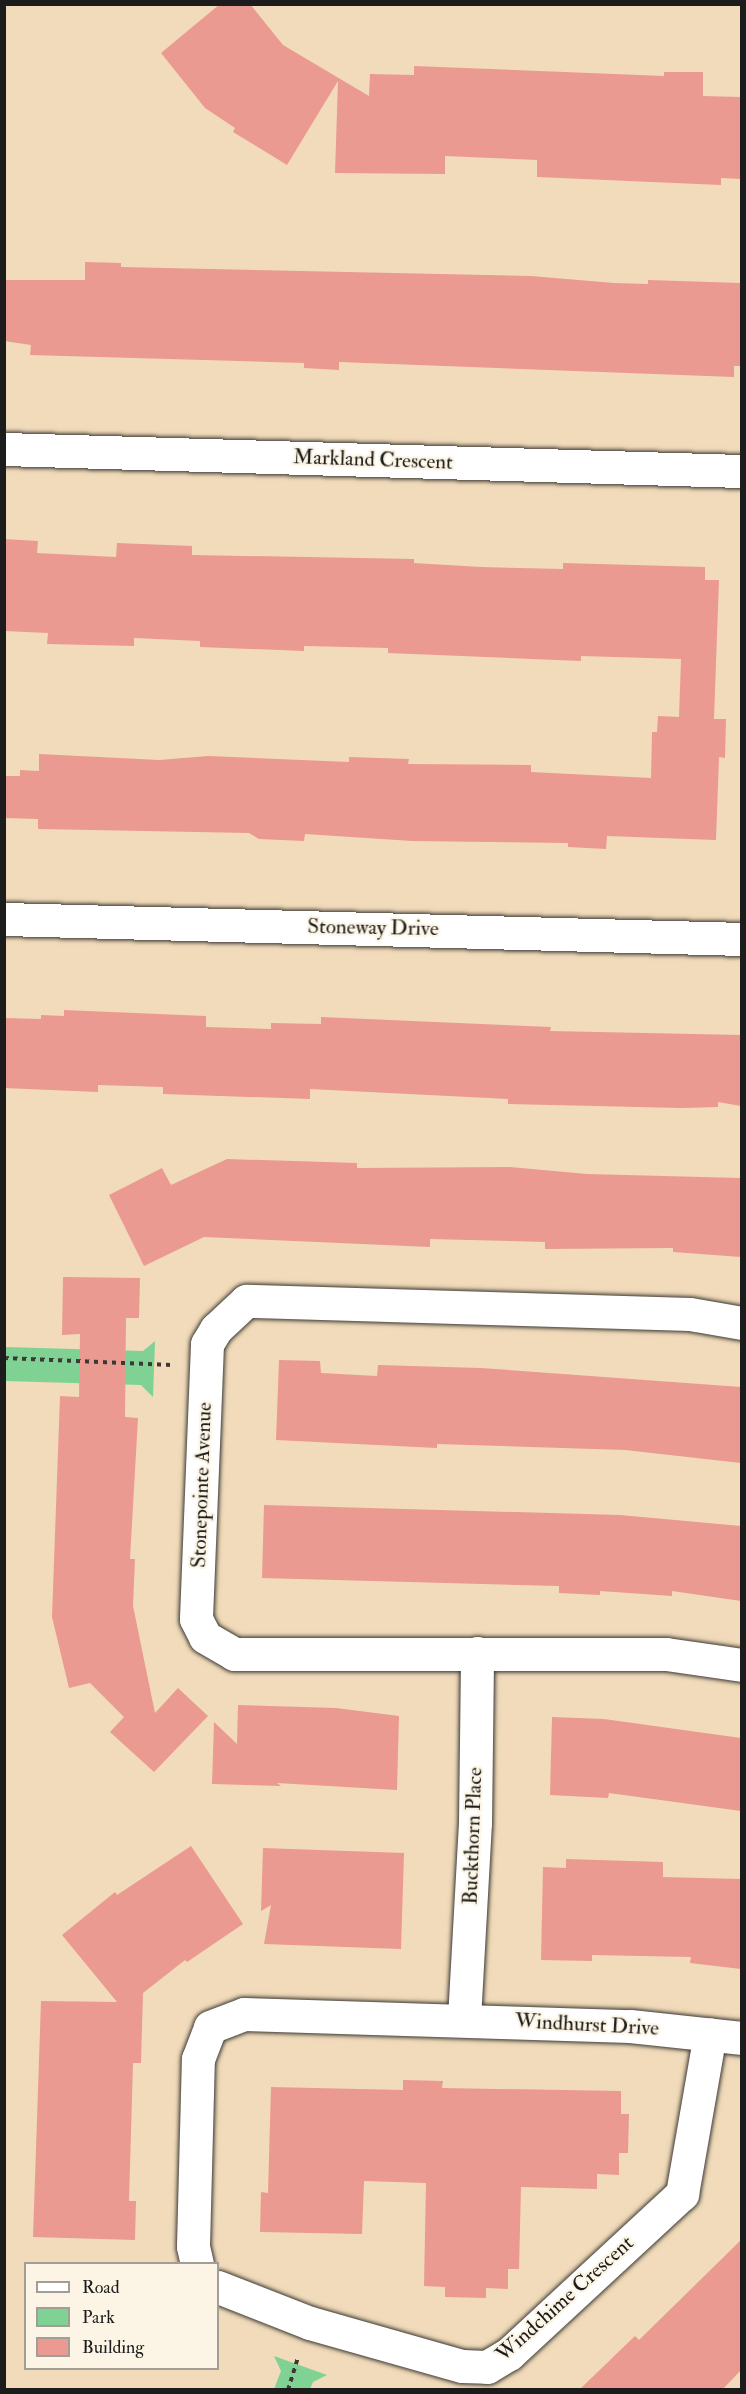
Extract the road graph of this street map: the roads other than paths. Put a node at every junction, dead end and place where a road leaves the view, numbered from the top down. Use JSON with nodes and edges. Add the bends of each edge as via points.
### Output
{"nodes":[{"id":1,"x":4,"y":448,"type":"edge"},
{"id":2,"x":741,"y":471,"type":"edge"},
{"id":3,"x":4,"y":919,"type":"edge"},
{"id":4,"x":741,"y":939,"type":"edge"},
{"id":5,"x":741,"y":1323,"type":"edge"},
{"id":6,"x":477,"y":1653,"type":"junction"},
{"id":7,"x":741,"y":1665,"type":"edge"},
{"id":8,"x":464,"y":2019,"type":"junction"},
{"id":9,"x":726,"y":2036,"type":"edge"},
{"id":10,"x":197,"y":2262,"type":"edge"},
{"id":11,"x":219,"y":2287,"type":"edge"}],
"edges":[{"from":1,"to":2,"type":"street","name":"Markland Crescent"},
{"from":3,"to":4,"type":"street","name":"Stoneway Drive"},
{"from":5,"to":6,"type":"street","name":"Stonepointe Avenue","via":[[690,1314],[246,1301],[216,1329],[207,1344],[196,1618],[205,1637],[234,1654]]},
{"from":6,"to":7,"type":"street","name":"Stonepointe Avenue","via":[[666,1654]]},
{"from":6,"to":8,"type":"street","name":"Buckthorn Place","via":[[475,1823]]},
{"from":8,"to":9,"type":"street","name":"Windhurst Drive","via":[[630,2026]]},
{"from":8,"to":10,"type":"street","via":[[244,2014],[210,2027],[198,2059],[193,2246]]},
{"from":9,"to":11,"type":"street","name":"Windchime Crescent","via":[[682,2194],[508,2354],[487,2367],[462,2366],[310,2323]]}]}
